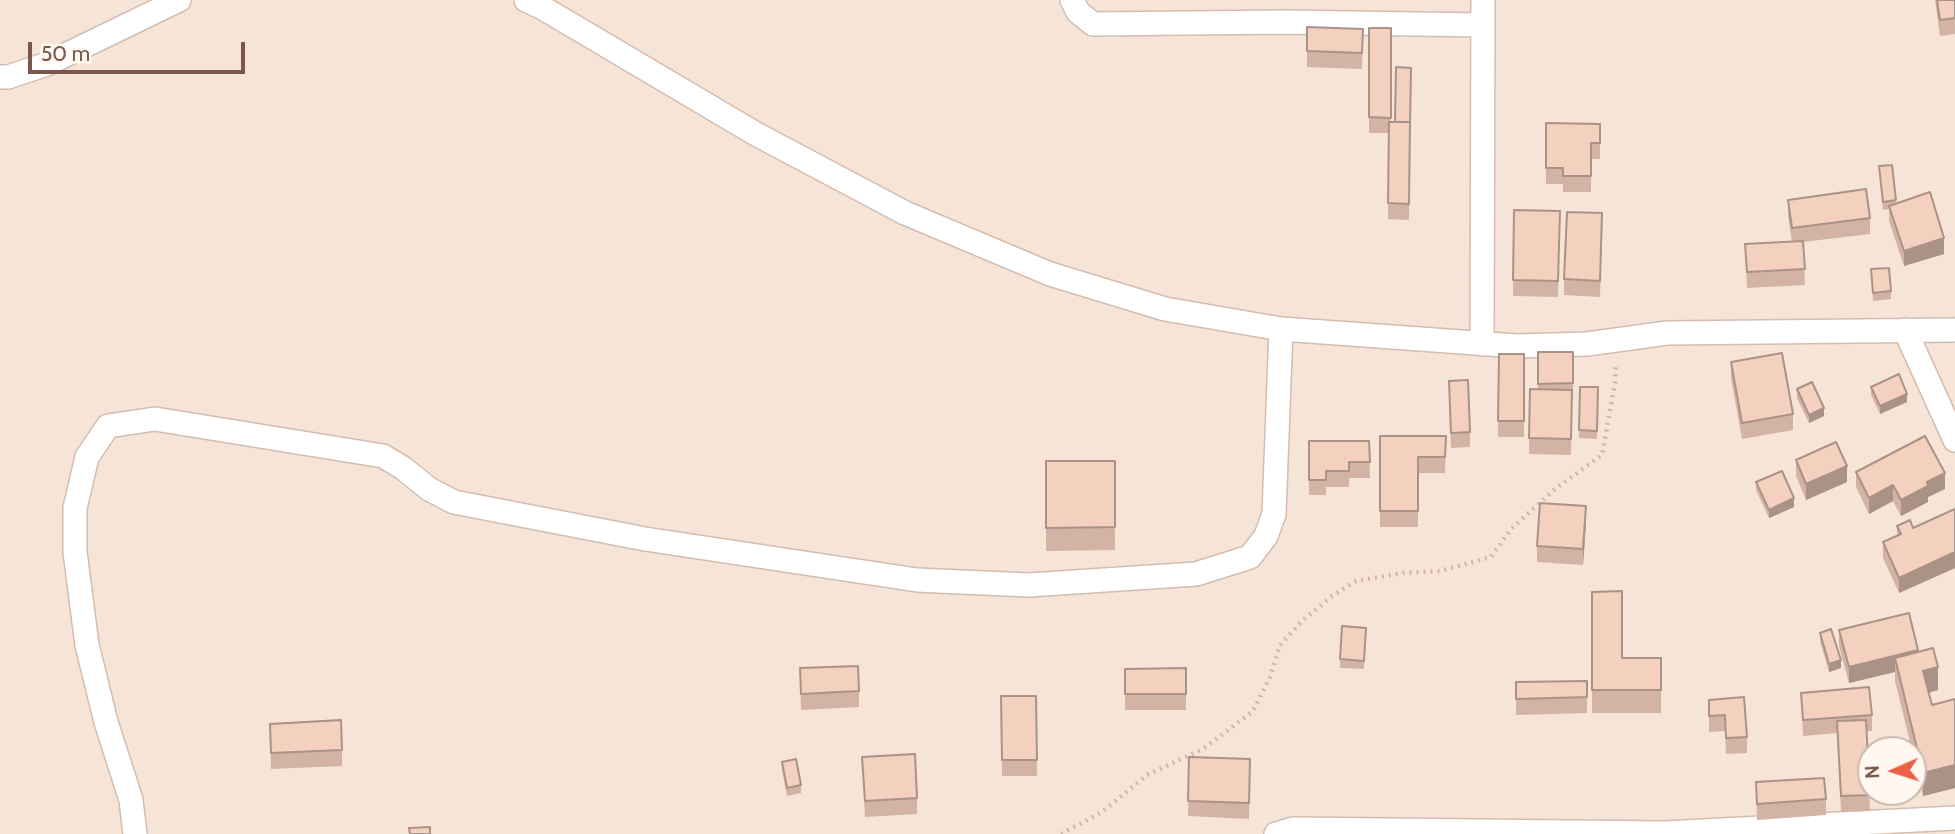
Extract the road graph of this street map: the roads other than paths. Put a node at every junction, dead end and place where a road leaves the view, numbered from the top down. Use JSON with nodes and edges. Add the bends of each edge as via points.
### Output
{"nodes":[{"id":1,"x":179,"y":0,"type":"edge"},
{"id":2,"x":526,"y":0,"type":"edge"},
{"id":3,"x":1072,"y":0,"type":"edge"},
{"id":4,"x":1483,"y":0,"type":"edge"},
{"id":5,"x":1285,"y":11,"type":"edge"},
{"id":6,"x":1483,"y":25,"type":"junction"},
{"id":7,"x":0,"y":77,"type":"edge"},
{"id":8,"x":1281,"y":329,"type":"junction"},
{"id":9,"x":1905,"y":330,"type":"junction"},
{"id":10,"x":1955,"y":330,"type":"edge"},
{"id":11,"x":1482,"y":344,"type":"junction"},
{"id":12,"x":1955,"y":440,"type":"edge"},
{"id":13,"x":1955,"y":818,"type":"edge"},
{"id":14,"x":135,"y":834,"type":"edge"},
{"id":15,"x":1276,"y":834,"type":"edge"}],
"edges":[{"from":1,"to":7,"type":"street","via":[[47,64]]},
{"from":2,"to":8,"type":"street","via":[[756,134],[905,213],[1050,274],[1165,309]]},
{"from":3,"to":5,"type":"street","via":[[1077,12],[1093,24]]},
{"from":4,"to":6,"type":"street"},
{"from":5,"to":6,"type":"street"},
{"from":6,"to":11,"type":"street"},
{"from":8,"to":11,"type":"street"},
{"from":8,"to":14,"type":"street","via":[[1274,514],[1266,536],[1250,557],[1196,573],[1029,585],[917,580],[646,539],[454,502],[383,456],[155,419],[108,426],[87,457],[75,508],[75,552],[87,645],[131,800]]},
{"from":9,"to":10,"type":"street"},
{"from":9,"to":11,"type":"street","via":[[1667,333],[1587,344]]},
{"from":9,"to":12,"type":"street"},
{"from":13,"to":15,"type":"street","via":[[1664,832],[1293,829]]}]}
